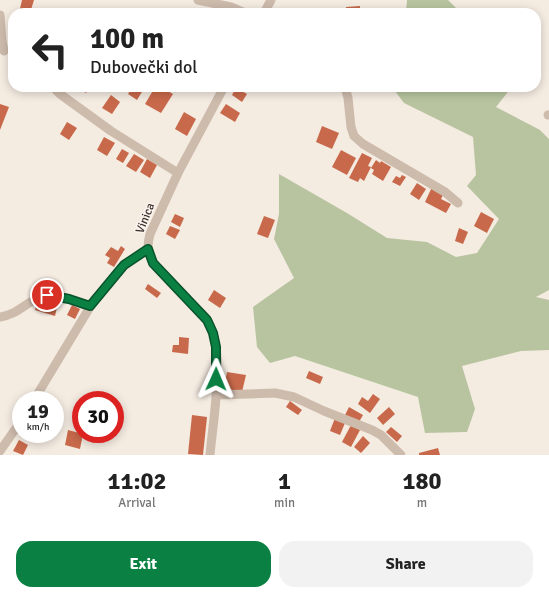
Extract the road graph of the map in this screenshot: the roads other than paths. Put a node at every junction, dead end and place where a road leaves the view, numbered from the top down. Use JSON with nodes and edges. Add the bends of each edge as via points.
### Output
{"nodes":[{"id":1,"x":198,"y":0,"type":"edge"},
{"id":2,"x":233,"y":8,"type":"edge"},
{"id":3,"x":0,"y":14,"type":"edge"},
{"id":4,"x":2,"y":51,"type":"edge"},
{"id":5,"x":58,"y":92,"type":"edge"},
{"id":6,"x":221,"y":92,"type":"edge"},
{"id":7,"x":346,"y":92,"type":"edge"},
{"id":8,"x":178,"y":173,"type":"junction"},
{"id":9,"x":458,"y":203,"type":"dead end"},
{"id":10,"x":148,"y":249,"type":"junction"},
{"id":11,"x":90,"y":306,"type":"junction"},
{"id":12,"x":0,"y":317,"type":"edge"},
{"id":13,"x":39,"y":391,"type":"edge"},
{"id":14,"x":216,"y":395,"type":"junction"},
{"id":15,"x":12,"y":434,"type":"edge"},
{"id":16,"x":0,"y":451,"type":"edge"},
{"id":17,"x":210,"y":455,"type":"edge"},
{"id":18,"x":401,"y":455,"type":"edge"}],
"edges":[{"from":1,"to":2,"type":"street"},
{"from":3,"to":4,"type":"street"},
{"from":5,"to":8,"type":"street","via":[[111,131]]},
{"from":6,"to":8,"type":"street","name":"Vinica"},
{"from":7,"to":9,"type":"street","via":[[354,136],[363,144],[445,192]]},
{"from":8,"to":10,"type":"street","name":"Vinica","via":[[150,234]]},
{"from":10,"to":11,"type":"street","via":[[124,265]]},
{"from":10,"to":14,"type":"street","name":"Vinica","via":[[153,263],[207,320],[216,347]]},
{"from":11,"to":12,"type":"street","via":[[47,295],[17,312]]},
{"from":11,"to":13,"type":"street"},
{"from":14,"to":17,"type":"street","name":"Vinica"},
{"from":14,"to":18,"type":"street","via":[[275,393],[294,397],[372,430],[381,435]]},
{"from":15,"to":16,"type":"street"}]}
